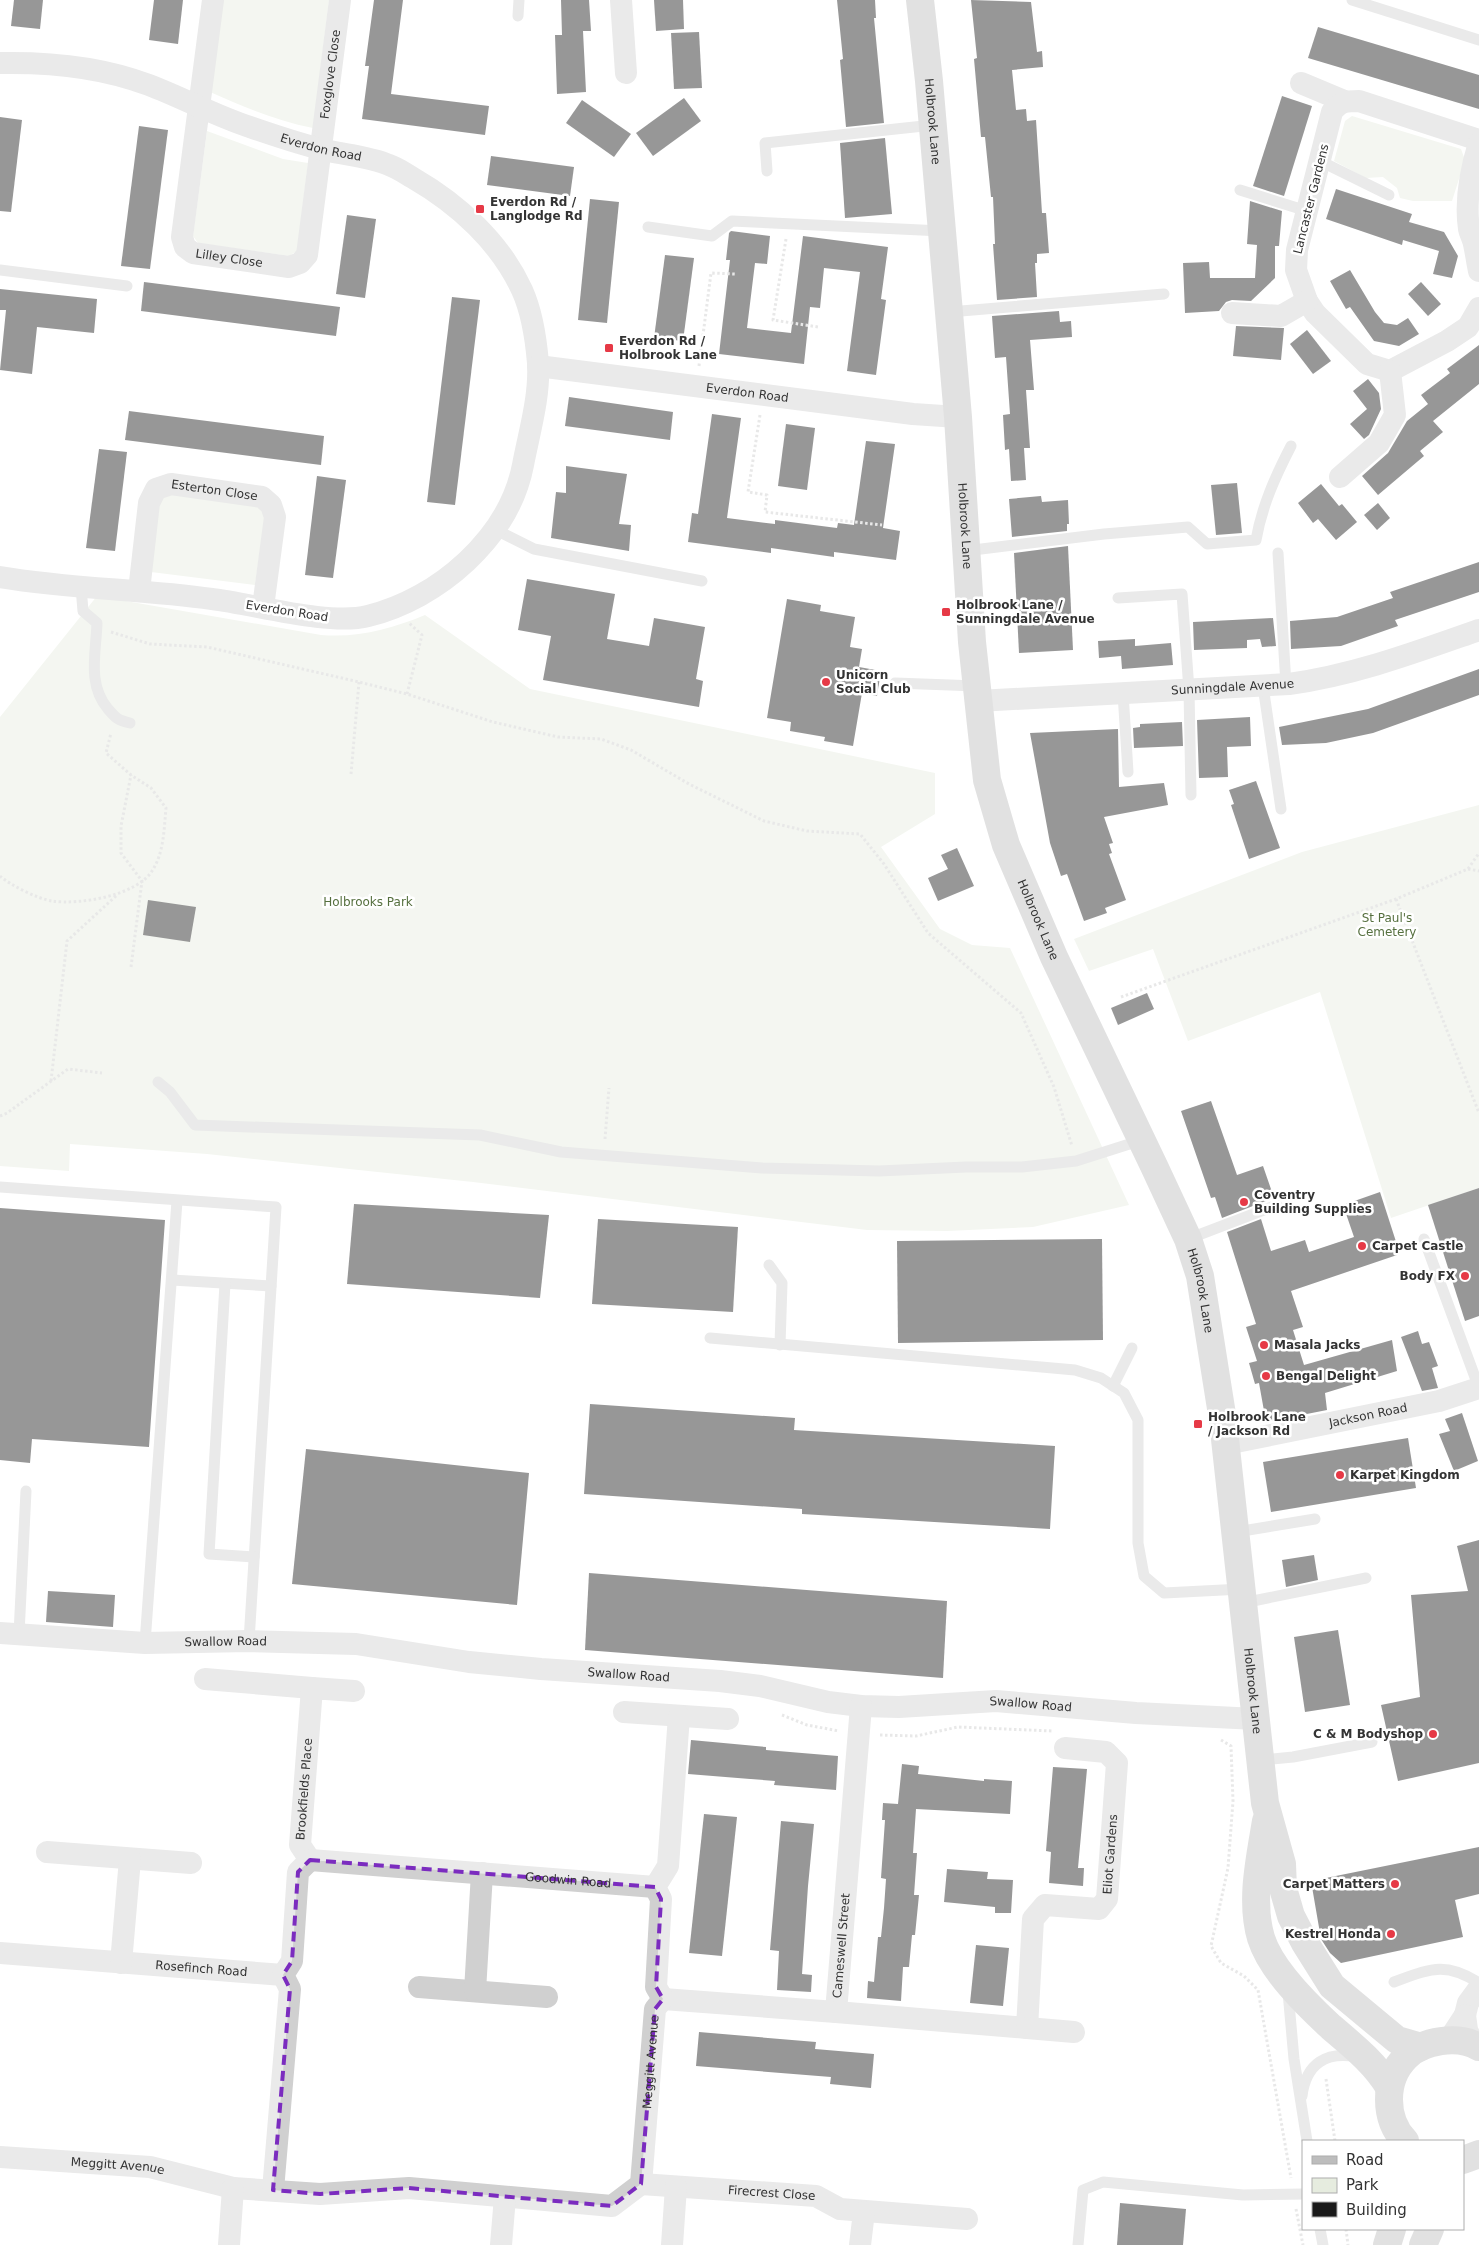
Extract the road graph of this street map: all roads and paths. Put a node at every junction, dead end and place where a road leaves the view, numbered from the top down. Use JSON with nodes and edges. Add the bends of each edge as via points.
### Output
{"nodes":[{"id":1,"x":213,"y":0,"type":"edge"},
{"id":2,"x":340,"y":0,"type":"edge"},
{"id":3,"x":519,"y":0,"type":"edge"},
{"id":4,"x":621,"y":0,"type":"edge"},
{"id":5,"x":920,"y":0,"type":"edge"},
{"id":6,"x":1352,"y":0,"type":"edge"},
{"id":7,"x":518,"y":16,"type":"dead end"},
{"id":8,"x":1479,"y":40,"type":"edge"},
{"id":9,"x":0,"y":63,"type":"edge"},
{"id":10,"x":626,"y":74,"type":"dead end"},
{"id":11,"x":1301,"y":83,"type":"dead end"},
{"id":12,"x":1344,"y":101,"type":"junction"},
{"id":13,"x":200,"y":106,"type":"junction"},
{"id":14,"x":933,"y":125,"type":"junction"},
{"id":15,"x":1479,"y":141,"type":"edge"},
{"id":16,"x":321,"y":149,"type":"junction"},
{"id":17,"x":1320,"y":161,"type":"junction"},
{"id":18,"x":767,"y":171,"type":"dead end"},
{"id":19,"x":1240,"y":190,"type":"dead end"},
{"id":20,"x":1390,"y":195,"type":"dead end"},
{"id":21,"x":1307,"y":211,"type":"junction"},
{"id":22,"x":788,"y":224,"type":"junction"},
{"id":23,"x":648,"y":227,"type":"dead end"},
{"id":24,"x":942,"y":231,"type":"junction"},
{"id":25,"x":1476,"y":242,"type":"edge"},
{"id":26,"x":0,"y":270,"type":"edge"},
{"id":27,"x":1479,"y":271,"type":"edge"},
{"id":28,"x":735,"y":274,"type":"dead end"},
{"id":29,"x":127,"y":286,"type":"dead end"},
{"id":30,"x":1164,"y":294,"type":"dead end"},
{"id":31,"x":1307,"y":301,"type":"junction"},
{"id":32,"x":1479,"y":308,"type":"edge"},
{"id":33,"x":949,"y":312,"type":"junction"},
{"id":34,"x":1232,"y":313,"type":"dead end"},
{"id":35,"x":818,"y":327,"type":"dead end"},
{"id":36,"x":538,"y":366,"type":"junction"},
{"id":37,"x":1390,"y":371,"type":"junction"},
{"id":38,"x":696,"y":386,"type":"junction"},
{"id":39,"x":762,"y":395,"type":"junction"},
{"id":40,"x":958,"y":417,"type":"junction"},
{"id":41,"x":1291,"y":446,"type":"dead end"},
{"id":42,"x":1340,"y":477,"type":"dead end"},
{"id":43,"x":882,"y":525,"type":"dead end"},
{"id":44,"x":494,"y":529,"type":"junction"},
{"id":45,"x":965,"y":551,"type":"junction"},
{"id":46,"x":1278,"y":553,"type":"dead end"},
{"id":47,"x":0,"y":577,"type":"edge"},
{"id":48,"x":702,"y":581,"type":"dead end"},
{"id":49,"x":80,"y":587,"type":"junction"},
{"id":50,"x":139,"y":592,"type":"junction"},
{"id":51,"x":1118,"y":598,"type":"dead end"},
{"id":52,"x":399,"y":605,"type":"junction"},
{"id":53,"x":263,"y":607,"type":"junction"},
{"id":54,"x":97,"y":623,"type":"junction"},
{"id":55,"x":1479,"y":630,"type":"edge"},
{"id":56,"x":359,"y":682,"type":"junction"},
{"id":57,"x":895,"y":683,"type":"dead end"},
{"id":58,"x":1286,"y":685,"type":"junction"},
{"id":59,"x":1263,"y":686,"type":"junction"},
{"id":60,"x":1188,"y":690,"type":"junction"},
{"id":61,"x":977,"y":693,"type":"junction"},
{"id":62,"x":1123,"y":693,"type":"junction"},
{"id":63,"x":407,"y":694,"type":"junction"},
{"id":64,"x":124,"y":722,"type":"joint"},
{"id":65,"x":1128,"y":772,"type":"dead end"},
{"id":66,"x":351,"y":774,"type":"dead end"},
{"id":67,"x":131,"y":775,"type":"junction"},
{"id":68,"x":1192,"y":795,"type":"dead end"},
{"id":69,"x":1281,"y":809,"type":"dead end"},
{"id":70,"x":1479,"y":853,"type":"edge"},
{"id":71,"x":1468,"y":868,"type":"junction"},
{"id":72,"x":1479,"y":871,"type":"edge"},
{"id":73,"x":0,"y":876,"type":"edge"},
{"id":74,"x":142,"y":881,"type":"junction"},
{"id":75,"x":118,"y":894,"type":"junction"},
{"id":76,"x":1396,"y":899,"type":"junction"},
{"id":77,"x":131,"y":967,"type":"dead end"},
{"id":78,"x":1121,"y":996,"type":"dead end"},
{"id":79,"x":102,"y":1073,"type":"dead end"},
{"id":80,"x":51,"y":1081,"type":"junction"},
{"id":81,"x":158,"y":1082,"type":"dead end"},
{"id":82,"x":609,"y":1088,"type":"dead end"},
{"id":83,"x":1479,"y":1113,"type":"edge"},
{"id":84,"x":0,"y":1116,"type":"edge"},
{"id":85,"x":1142,"y":1140,"type":"junction"},
{"id":86,"x":604,"y":1155,"type":"junction"},
{"id":87,"x":1076,"y":1161,"type":"junction"},
{"id":88,"x":0,"y":1187,"type":"edge"},
{"id":89,"x":178,"y":1201,"type":"junction"},
{"id":90,"x":1278,"y":1205,"type":"dead end"},
{"id":91,"x":1188,"y":1239,"type":"junction"},
{"id":92,"x":1424,"y":1239,"type":"dead end"},
{"id":93,"x":769,"y":1265,"type":"dead end"},
{"id":94,"x":172,"y":1280,"type":"junction"},
{"id":95,"x":225,"y":1284,"type":"junction"},
{"id":96,"x":272,"y":1286,"type":"junction"},
{"id":97,"x":710,"y":1338,"type":"dead end"},
{"id":98,"x":780,"y":1345,"type":"junction"},
{"id":99,"x":1132,"y":1348,"type":"dead end"},
{"id":100,"x":1113,"y":1386,"type":"junction"},
{"id":101,"x":1479,"y":1388,"type":"edge"},
{"id":102,"x":1226,"y":1444,"type":"junction"},
{"id":103,"x":26,"y":1491,"type":"dead end"},
{"id":104,"x":1315,"y":1519,"type":"dead end"},
{"id":105,"x":1236,"y":1532,"type":"junction"},
{"id":106,"x":254,"y":1557,"type":"junction"},
{"id":107,"x":1366,"y":1578,"type":"dead end"},
{"id":108,"x":1242,"y":1596,"type":"junction"},
{"id":109,"x":10,"y":1634,"type":"edge"},
{"id":110,"x":249,"y":1641,"type":"junction"},
{"id":111,"x":145,"y":1644,"type":"junction"},
{"id":112,"x":205,"y":1679,"type":"dead end"},
{"id":113,"x":312,"y":1688,"type":"junction"},
{"id":114,"x":354,"y":1691,"type":"dead end"},
{"id":115,"x":861,"y":1706,"type":"junction"},
{"id":116,"x":624,"y":1712,"type":"dead end"},
{"id":117,"x":679,"y":1716,"type":"junction"},
{"id":118,"x":728,"y":1719,"type":"dead end"},
{"id":119,"x":1256,"y":1719,"type":"junction"},
{"id":120,"x":1372,"y":1742,"type":"dead end"},
{"id":121,"x":1065,"y":1748,"type":"dead end"},
{"id":122,"x":1261,"y":1760,"type":"junction"},
{"id":123,"x":1232,"y":1762,"type":"dead end"},
{"id":124,"x":1268,"y":1814,"type":"junction"},
{"id":125,"x":47,"y":1852,"type":"dead end"},
{"id":126,"x":130,"y":1859,"type":"junction"},
{"id":127,"x":310,"y":1860,"type":"junction"},
{"id":128,"x":191,"y":1863,"type":"dead end"},
{"id":129,"x":482,"y":1873,"type":"junction"},
{"id":130,"x":655,"y":1887,"type":"junction"},
{"id":131,"x":0,"y":1953,"type":"edge"},
{"id":132,"x":122,"y":1963,"type":"junction"},
{"id":133,"x":283,"y":1975,"type":"junction"},
{"id":134,"x":1288,"y":1982,"type":"junction"},
{"id":135,"x":1394,"y":1982,"type":"dead end"},
{"id":136,"x":1479,"y":1984,"type":"edge"},
{"id":137,"x":419,"y":1987,"type":"dead end"},
{"id":138,"x":1479,"y":1988,"type":"edge"},
{"id":139,"x":475,"y":1991,"type":"junction"},
{"id":140,"x":547,"y":1997,"type":"dead end"},
{"id":141,"x":663,"y":1999,"type":"junction"},
{"id":142,"x":836,"y":2012,"type":"junction"},
{"id":143,"x":1027,"y":2028,"type":"junction"},
{"id":144,"x":1074,"y":2032,"type":"dead end"},
{"id":145,"x":1466,"y":2043,"type":"edge"},
{"id":146,"x":1421,"y":2047,"type":"junction"},
{"id":147,"x":1368,"y":2061,"type":"junction"},
{"id":148,"x":1389,"y":2087,"type":"junction"},
{"id":149,"x":1301,"y":2105,"type":"junction"},
{"id":150,"x":1307,"y":2140,"type":"edge"},
{"id":151,"x":1404,"y":2140,"type":"edge"},
{"id":152,"x":0,"y":2157,"type":"edge"},
{"id":153,"x":641,"y":2184,"type":"junction"},
{"id":154,"x":676,"y":2186,"type":"junction"},
{"id":155,"x":233,"y":2188,"type":"junction"},
{"id":156,"x":273,"y":2190,"type":"junction"},
{"id":157,"x":1298,"y":2194,"type":"edge"},
{"id":158,"x":505,"y":2197,"type":"junction"},
{"id":159,"x":864,"y":2212,"type":"junction"},
{"id":160,"x":966,"y":2219,"type":"dead end"},
{"id":161,"x":1320,"y":2230,"type":"edge"},
{"id":162,"x":1346,"y":2230,"type":"edge"},
{"id":163,"x":1392,"y":2230,"type":"edge"},
{"id":164,"x":1430,"y":2230,"type":"edge"},
{"id":165,"x":228,"y":2245,"type":"edge"},
{"id":166,"x":501,"y":2245,"type":"edge"},
{"id":167,"x":672,"y":2245,"type":"edge"},
{"id":168,"x":860,"y":2245,"type":"edge"},
{"id":169,"x":1078,"y":2245,"type":"edge"},
{"id":170,"x":1303,"y":2245,"type":"edge"},
{"id":171,"x":1323,"y":2245,"type":"edge"},
{"id":172,"x":1348,"y":2245,"type":"edge"},
{"id":173,"x":1386,"y":2245,"type":"edge"},
{"id":174,"x":1423,"y":2245,"type":"edge"}],
"edges":[{"from":1,"to":13,"type":"street"},
{"from":2,"to":16,"type":"street","name":"Foxglove Close"},
{"from":3,"to":7,"type":"lane"},
{"from":4,"to":10,"type":"street"},
{"from":5,"to":14,"type":"street","name":"Holbrook Lane"},
{"from":6,"to":8,"type":"lane"},
{"from":9,"to":13,"type":"street","name":"Everdon Road","via":[[65,66],[104,72]]},
{"from":11,"to":12,"type":"street"},
{"from":12,"to":15,"type":"street","via":[[1359,101]]},
{"from":12,"to":17,"type":"street","name":"Lancaster Gardens","via":[[1332,112]]},
{"from":13,"to":16,"type":"street","name":"Everdon Road","via":[[245,126]]},
{"from":13,"to":16,"type":"street","name":"Lilley Close","via":[[182,237],[185,247],[192,253],[289,266],[300,264],[307,254]]},
{"from":14,"to":18,"type":"lane","via":[[765,143]]},
{"from":14,"to":24,"type":"street","name":"Holbrook Lane"},
{"from":15,"to":25,"type":"street","via":[[1470,190],[1469,230]]},
{"from":16,"to":36,"type":"street","name":"Everdon Road","via":[[389,164],[452,204],[483,232],[522,290],[533,328]]},
{"from":17,"to":20,"type":"lane"},
{"from":17,"to":21,"type":"street","name":"Lancaster Gardens"},
{"from":19,"to":21,"type":"lane"},
{"from":21,"to":31,"type":"street","name":"Lancaster Gardens","via":[[1297,250],[1296,270]]},
{"from":22,"to":23,"type":"lane","via":[[732,221],[712,236]]},
{"from":22,"to":24,"type":"lane"},
{"from":22,"to":35,"type":"path","via":[[774,320]]},
{"from":24,"to":33,"type":"street","name":"Holbrook Lane"},
{"from":25,"to":27,"type":"street"},
{"from":26,"to":29,"type":"lane"},
{"from":28,"to":38,"type":"path","via":[[712,273]]},
{"from":30,"to":33,"type":"lane"},
{"from":31,"to":34,"type":"street","via":[[1281,316]]},
{"from":31,"to":37,"type":"street","name":"Lancaster Gardens","via":[[1315,314],[1367,364]]},
{"from":32,"to":37,"type":"street","via":[[1468,327]]},
{"from":33,"to":40,"type":"street","name":"Holbrook Lane"},
{"from":36,"to":38,"type":"street","name":"Everdon Road"},
{"from":36,"to":44,"type":"street","name":"Everdon Road","via":[[534,408],[520,477],[504,515]]},
{"from":37,"to":42,"type":"street","via":[[1396,415],[1379,443]]},
{"from":38,"to":39,"type":"street","name":"Everdon Road"},
{"from":39,"to":40,"type":"street","name":"Everdon Road"},
{"from":39,"to":43,"type":"path","via":[[748,492],[767,494],[765,512]]},
{"from":40,"to":45,"type":"street","name":"Holbrook Lane"},
{"from":41,"to":45,"type":"lane","via":[[1261,513],[1256,540],[1207,544],[1188,527]]},
{"from":44,"to":48,"type":"lane","via":[[534,548]]},
{"from":44,"to":52,"type":"street","name":"Everdon Road","via":[[453,572],[427,591]]},
{"from":45,"to":61,"type":"street","name":"Holbrook Lane"},
{"from":46,"to":58,"type":"lane"},
{"from":47,"to":49,"type":"street","name":"Everdon Road"},
{"from":49,"to":50,"type":"street","name":"Everdon Road"},
{"from":49,"to":54,"type":"lane","via":[[82,610]]},
{"from":50,"to":53,"type":"street","name":"Everdon Road","via":[[210,598]]},
{"from":50,"to":53,"type":"street","name":"Esterton Close","via":[[149,503],[156,489],[171,484],[262,497],[271,505],[275,517]]},
{"from":51,"to":60,"type":"lane","via":[[1182,594]]},
{"from":52,"to":53,"type":"street","name":"Everdon Road","via":[[364,617],[338,618]]},
{"from":52,"to":63,"type":"path","via":[[409,623],[422,635]]},
{"from":54,"to":56,"type":"path","via":[[113,633],[150,644],[207,646]]},
{"from":54,"to":64,"type":"lane","via":[[96,690]]},
{"from":55,"to":58,"type":"street","name":"Sunningdale Avenue","via":[[1340,676]]},
{"from":56,"to":63,"type":"path"},
{"from":56,"to":66,"type":"path"},
{"from":57,"to":61,"type":"lane"},
{"from":58,"to":59,"type":"street","name":"Sunningdale Avenue"},
{"from":59,"to":60,"type":"street","name":"Sunningdale Avenue"},
{"from":59,"to":69,"type":"lane"},
{"from":60,"to":62,"type":"street","name":"Sunningdale Avenue"},
{"from":60,"to":68,"type":"lane"},
{"from":61,"to":62,"type":"street","name":"Sunningdale Avenue"},
{"from":61,"to":85,"type":"street","name":"Holbrook Lane","via":[[987,780],[1006,845],[1054,957]]},
{"from":62,"to":65,"type":"lane"},
{"from":63,"to":87,"type":"path","via":[[493,722],[558,737],[601,739],[631,750],[689,784],[764,821],[807,831],[860,834],[884,864],[928,933],[1021,1013],[1054,1087]]},
{"from":64,"to":67,"type":"path","via":[[109,736],[106,753]]},
{"from":67,"to":74,"type":"path","via":[[121,826],[121,853]]},
{"from":67,"to":74,"type":"path","via":[[151,788],[166,808],[164,840],[152,872]]},
{"from":70,"to":71,"type":"path"},
{"from":71,"to":72,"type":"path"},
{"from":71,"to":76,"type":"path"},
{"from":73,"to":75,"type":"path","via":[[8,883],[50,901],[83,901]]},
{"from":74,"to":75,"type":"path"},
{"from":74,"to":77,"type":"path"},
{"from":75,"to":80,"type":"path","via":[[67,941]]},
{"from":76,"to":78,"type":"path"},
{"from":76,"to":83,"type":"path"},
{"from":79,"to":80,"type":"path","via":[[68,1069]]},
{"from":80,"to":84,"type":"path"},
{"from":81,"to":86,"type":"lane","via":[[170,1092],[195,1125],[480,1135],[561,1152]]},
{"from":82,"to":86,"type":"path"},
{"from":85,"to":87,"type":"lane"},
{"from":85,"to":91,"type":"street","name":"Holbrook Lane"},
{"from":86,"to":87,"type":"lane","via":[[762,1168],[880,1171],[1022,1167]]},
{"from":88,"to":89,"type":"lane"},
{"from":89,"to":94,"type":"lane"},
{"from":89,"to":96,"type":"lane","via":[[276,1207]]},
{"from":90,"to":91,"type":"lane"},
{"from":91,"to":102,"type":"street","name":"Holbrook Lane","via":[[1203,1291]]},
{"from":92,"to":101,"type":"lane"},
{"from":93,"to":98,"type":"lane","via":[[782,1283]]},
{"from":94,"to":95,"type":"lane"},
{"from":94,"to":111,"type":"lane"},
{"from":95,"to":96,"type":"lane"},
{"from":95,"to":106,"type":"lane","via":[[208,1554]]},
{"from":96,"to":106,"type":"lane"},
{"from":97,"to":98,"type":"lane"},
{"from":98,"to":100,"type":"lane","via":[[1075,1370],[1101,1378]]},
{"from":99,"to":100,"type":"lane"},
{"from":100,"to":108,"type":"lane","via":[[1124,1393],[1138,1420],[1138,1544],[1144,1576],[1164,1594]]},
{"from":101,"to":102,"type":"street","name":"Jackson Road","via":[[1439,1401]]},
{"from":102,"to":105,"type":"street","name":"Holbrook Lane"},
{"from":103,"to":109,"type":"lane"},
{"from":104,"to":105,"type":"lane"},
{"from":105,"to":108,"type":"street","name":"Holbrook Lane"},
{"from":106,"to":110,"type":"lane"},
{"from":107,"to":108,"type":"lane"},
{"from":108,"to":119,"type":"street","name":"Holbrook Lane"},
{"from":109,"to":111,"type":"street","name":"Swallow Road"},
{"from":110,"to":111,"type":"street","name":"Swallow Road"},
{"from":110,"to":115,"type":"street","name":"Swallow Road","via":[[356,1644],[541,1670],[720,1681]]},
{"from":112,"to":113,"type":"street"},
{"from":113,"to":114,"type":"street"},
{"from":113,"to":127,"type":"street","name":"Brookfields Place","via":[[300,1845]]},
{"from":115,"to":119,"type":"street","name":"Swallow Road","via":[[996,1701]]},
{"from":115,"to":142,"type":"street","name":"Cameswell Street"},
{"from":116,"to":117,"type":"street"},
{"from":117,"to":118,"type":"street"},
{"from":117,"to":130,"type":"street","via":[[668,1866]]},
{"from":119,"to":122,"type":"street","name":"Holbrook Lane"},
{"from":120,"to":122,"type":"lane"},
{"from":121,"to":143,"type":"street","name":"Eliot Gardens","via":[[1106,1752],[1117,1763],[1108,1899],[1099,1909],[1045,1905],[1033,1919]]},
{"from":122,"to":124,"type":"street","name":"Holbrook Lane"},
{"from":123,"to":157,"type":"path","via":[[1228,1868],[1211,1946],[1221,1963],[1244,1976],[1258,1990]]},
{"from":124,"to":134,"type":"street","name":"Holbrook Lane","via":[[1258,1866],[1258,1918],[1261,1938],[1274,1965]]},
{"from":124,"to":146,"type":"street","name":"Holbrook Lane","via":[[1282,1864],[1283,1888],[1291,1916],[1332,1986],[1397,2040]]},
{"from":125,"to":126,"type":"street"},
{"from":126,"to":128,"type":"street"},
{"from":126,"to":132,"type":"street"},
{"from":127,"to":129,"type":"street","name":"Goodwin Road"},
{"from":127,"to":133,"type":"street","via":[[298,1872],[292,1961]]},
{"from":129,"to":130,"type":"street","name":"Goodwin Road"},
{"from":129,"to":139,"type":"street"},
{"from":130,"to":141,"type":"street","name":"Meggitt Avenue","via":[[661,1899],[656,1987]]},
{"from":131,"to":132,"type":"street","name":"Rosefinch Road"},
{"from":132,"to":133,"type":"street","name":"Rosefinch Road"},
{"from":133,"to":156,"type":"street","via":[[290,1989]]},
{"from":134,"to":147,"type":"street","name":"Holbrook Lane"},
{"from":134,"to":149,"type":"lane"},
{"from":135,"to":136,"type":"lane","via":[[1434,1969],[1450,1968]]},
{"from":137,"to":139,"type":"street"},
{"from":138,"to":145,"type":"street","via":[[1468,2003],[1465,2015]]},
{"from":139,"to":140,"type":"street"},
{"from":141,"to":142,"type":"street","name":"Cameswell Street"},
{"from":141,"to":153,"type":"street","name":"Meggitt Avenue","via":[[655,2009]]},
{"from":142,"to":143,"type":"street"},
{"from":143,"to":144,"type":"street"},
{"from":145,"to":146,"type":"street"},
{"from":146,"to":148,"type":"street","via":[[1406,2057]]},
{"from":147,"to":148,"type":"street","name":"Holbrook Lane"},
{"from":147,"to":149,"type":"lane","via":[[1348,2055],[1323,2059],[1306,2078]]},
{"from":148,"to":151,"type":"street","via":[[1391,2120]]},
{"from":149,"to":150,"type":"lane"},
{"from":152,"to":155,"type":"street","name":"Meggitt Avenue","via":[[150,2167]]},
{"from":153,"to":154,"type":"street","name":"Firecrest Close"},
{"from":153,"to":158,"type":"street","name":"Meggitt Avenue","via":[[612,2206]]},
{"from":154,"to":159,"type":"street","name":"Firecrest Close","via":[[816,2196],[840,2210]]},
{"from":154,"to":167,"type":"street"},
{"from":155,"to":156,"type":"street","name":"Meggitt Avenue"},
{"from":155,"to":165,"type":"street"},
{"from":156,"to":158,"type":"street","name":"Meggitt Avenue","via":[[320,2194],[409,2188]]},
{"from":157,"to":169,"type":"lane","via":[[1243,2195],[1103,2182],[1084,2190]]},
{"from":157,"to":170,"type":"path"},
{"from":158,"to":166,"type":"street"},
{"from":159,"to":160,"type":"street","name":"Firecrest Close"},
{"from":159,"to":168,"type":"street"},
{"from":161,"to":171,"type":"lane"},
{"from":162,"to":172,"type":"path"},
{"from":163,"to":173,"type":"street"},
{"from":164,"to":174,"type":"street"}]}
